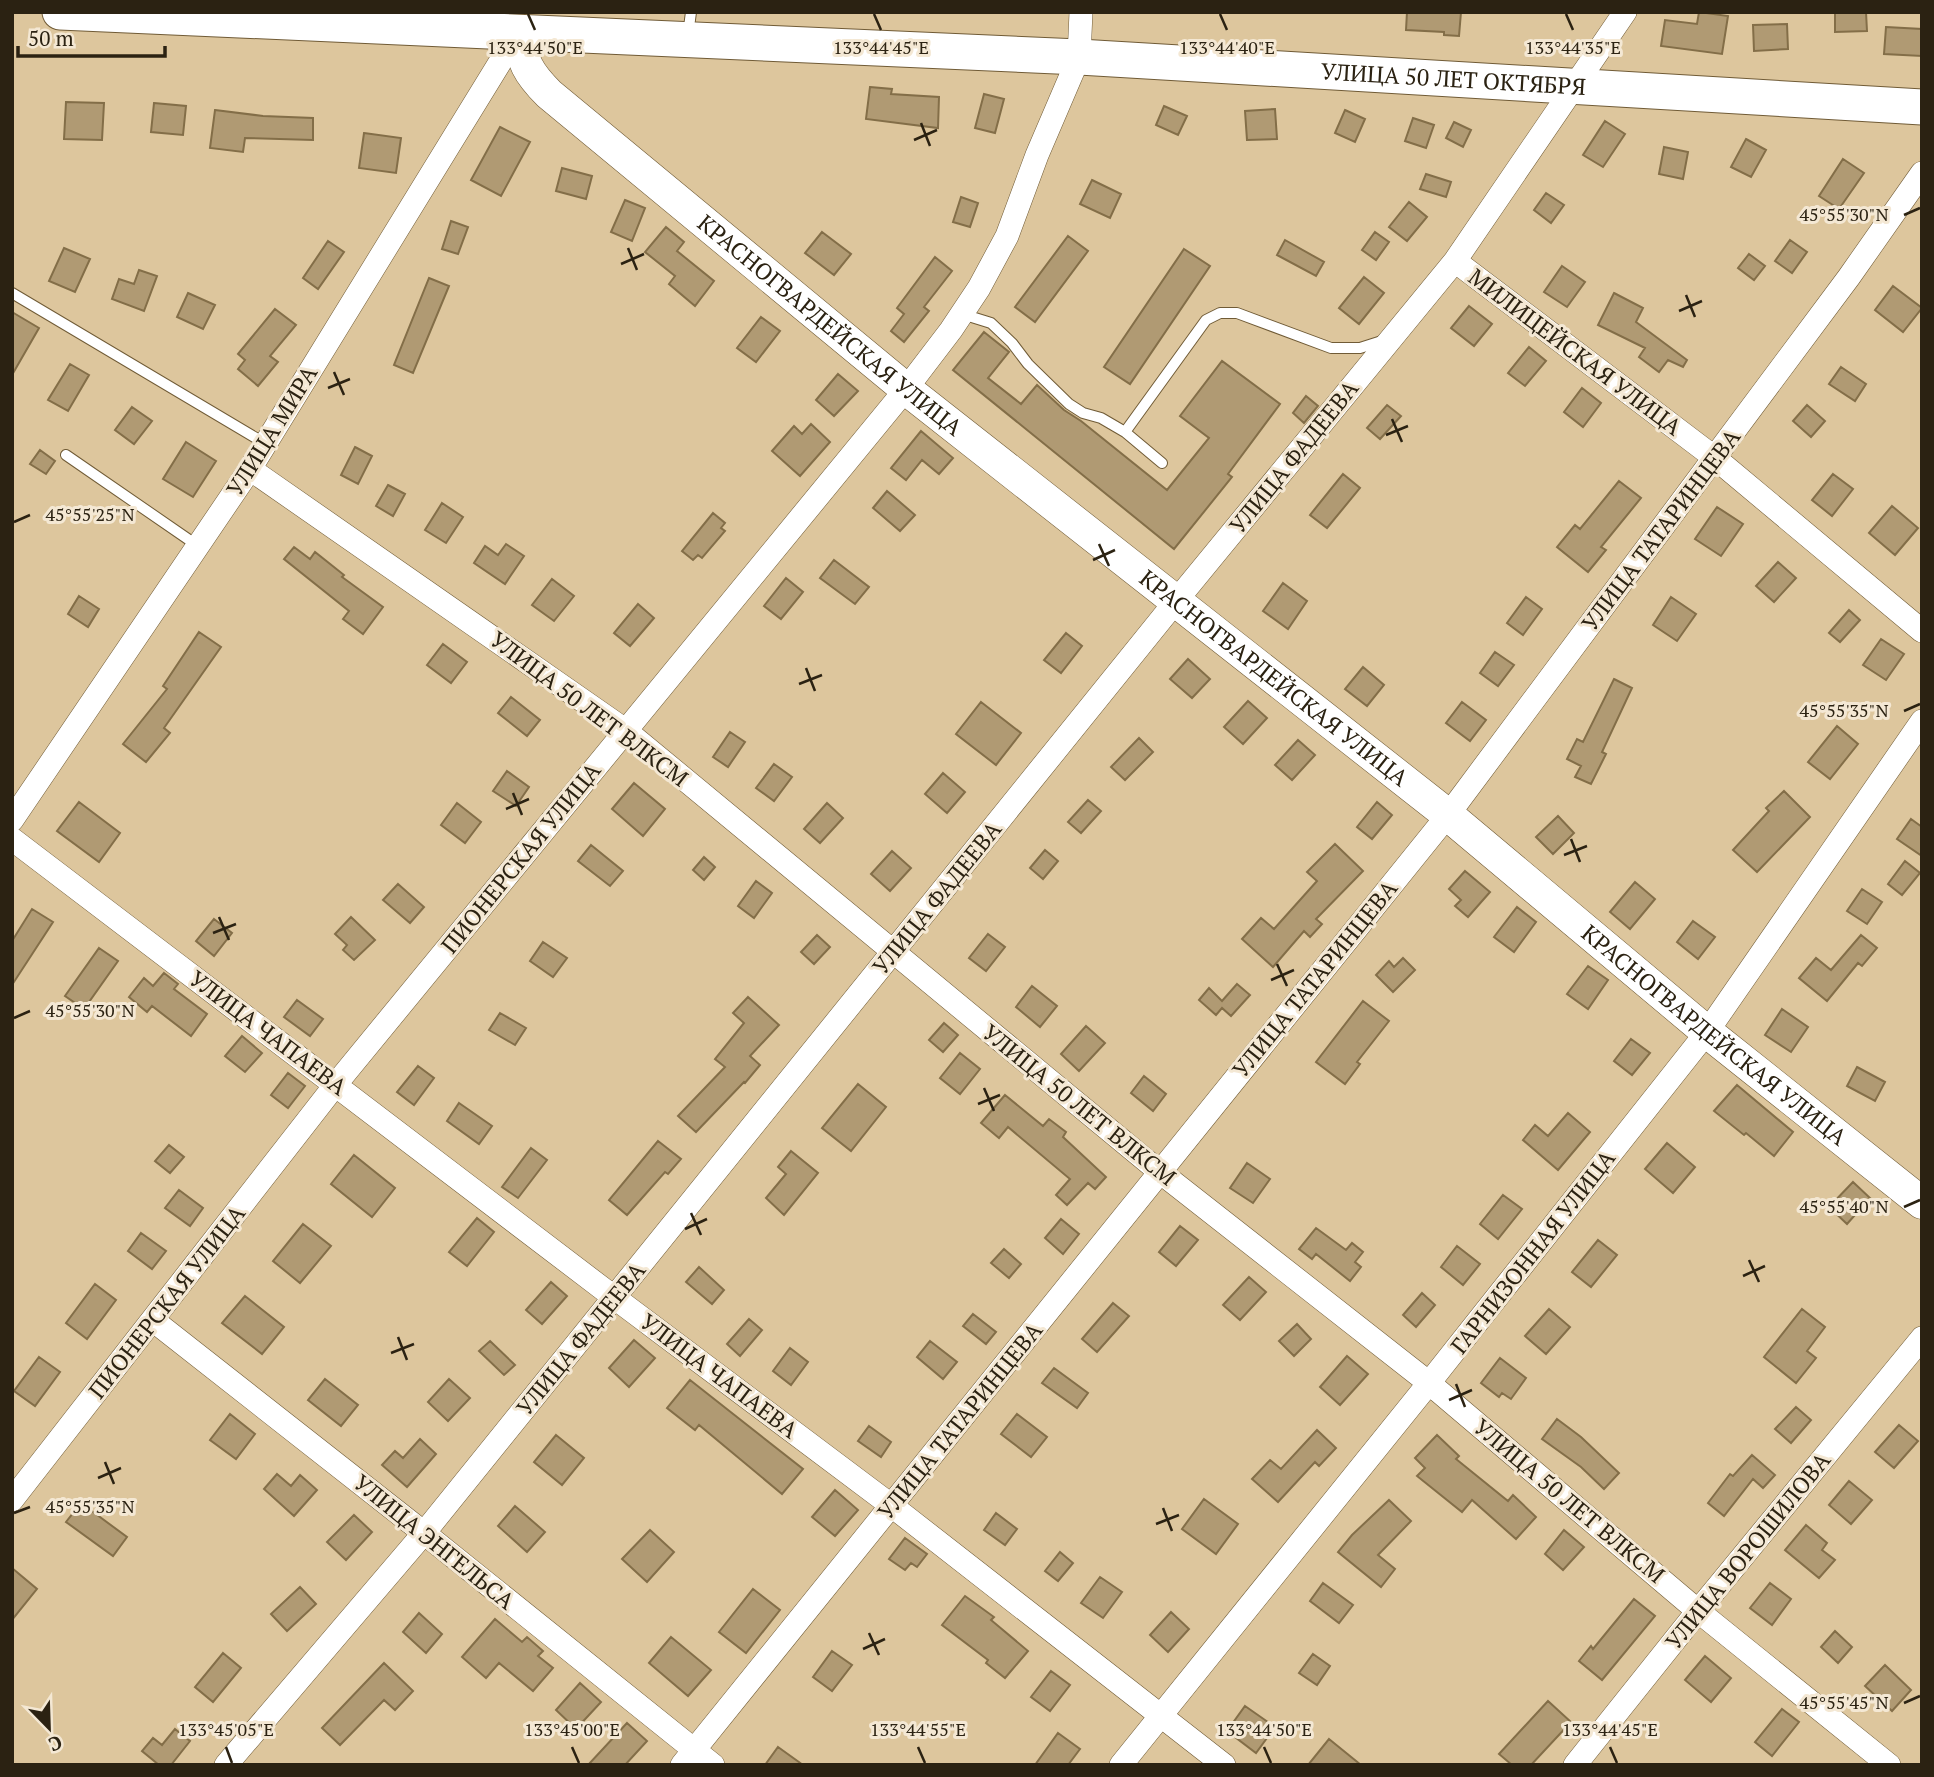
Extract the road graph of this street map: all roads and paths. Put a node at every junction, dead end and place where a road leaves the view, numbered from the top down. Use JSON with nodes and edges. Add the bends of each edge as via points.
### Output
{"nodes":[{"id":1,"x":60,"y":12,"type":"edge"},
{"id":2,"x":1081,"y":12,"type":"edge"},
{"id":3,"x":1622,"y":14,"type":"edge"},
{"id":4,"x":689,"y":27,"type":"edge"},
{"id":5,"x":518,"y":33,"type":"junction"},
{"id":6,"x":1079,"y":57,"type":"junction"},
{"id":7,"x":1575,"y":85,"type":"junction"},
{"id":8,"x":1922,"y":107,"type":"edge"},
{"id":9,"x":1922,"y":173,"type":"edge"},
{"id":10,"x":1455,"y":261,"type":"junction"},
{"id":11,"x":12,"y":293,"type":"edge"},
{"id":12,"x":962,"y":314,"type":"junction"},
{"id":13,"x":1391,"y":338,"type":"junction"},
{"id":14,"x":906,"y":389,"type":"junction"},
{"id":15,"x":1125,"y":432,"type":"junction"},
{"id":16,"x":266,"y":444,"type":"junction"},
{"id":17,"x":66,"y":456,"type":"dead end"},
{"id":18,"x":1715,"y":458,"type":"junction"},
{"id":19,"x":1162,"y":463,"type":"dead end"},
{"id":20,"x":250,"y":469,"type":"junction"},
{"id":21,"x":198,"y":546,"type":"junction"},
{"id":22,"x":1175,"y":601,"type":"junction"},
{"id":23,"x":1922,"y":631,"type":"edge"},
{"id":24,"x":1922,"y":721,"type":"edge"},
{"id":25,"x":625,"y":730,"type":"junction"},
{"id":26,"x":1448,"y":815,"type":"junction"},
{"id":27,"x":12,"y":820,"type":"edge"},
{"id":28,"x":12,"y":839,"type":"edge"},
{"id":29,"x":893,"y":952,"type":"junction"},
{"id":30,"x":1707,"y":1032,"type":"junction"},
{"id":31,"x":336,"y":1084,"type":"junction"},
{"id":32,"x":1160,"y":1172,"type":"junction"},
{"id":33,"x":1922,"y":1203,"type":"edge"},
{"id":34,"x":615,"y":1298,"type":"junction"},
{"id":35,"x":154,"y":1321,"type":"junction"},
{"id":36,"x":1922,"y":1338,"type":"edge"},
{"id":37,"x":1429,"y":1382,"type":"junction"},
{"id":38,"x":12,"y":1500,"type":"edge"},
{"id":39,"x":892,"y":1506,"type":"junction"},
{"id":40,"x":424,"y":1533,"type":"junction"},
{"id":41,"x":1698,"y":1611,"type":"junction"},
{"id":42,"x":1161,"y":1715,"type":"junction"},
{"id":43,"x":688,"y":1758,"type":"edge"},
{"id":44,"x":226,"y":1765,"type":"edge"},
{"id":45,"x":713,"y":1765,"type":"edge"},
{"id":46,"x":1121,"y":1765,"type":"edge"},
{"id":47,"x":1224,"y":1765,"type":"edge"},
{"id":48,"x":1576,"y":1765,"type":"edge"},
{"id":49,"x":1889,"y":1765,"type":"edge"}],
"edges":[{"from":1,"to":5,"type":"main road","name":"УЛИЦА 50 ЛЕТ ОКТЯБРЯ"},
{"from":2,"to":6,"type":"street","name":"ПИОНЕРСКАЯ УЛИЦА"},
{"from":3,"to":7,"type":"street","name":"УЛИЦА ФАДЕЕВА"},
{"from":4,"to":5,"type":"main road","name":"УЛИЦА 50 ЛЕТ ОКТЯБРЯ"},
{"from":4,"to":6,"type":"main road","name":"УЛИЦА 50 ЛЕТ ОКТЯБРЯ"},
{"from":5,"to":14,"type":"street","name":"КРАСНОГВАРДЕЙСКАЯ УЛИЦА","via":[[527,70],[549,94]]},
{"from":5,"to":16,"type":"street","name":"УЛИЦА МИРА"},
{"from":6,"to":7,"type":"main road","name":"УЛИЦА 50 ЛЕТ ОКТЯБРЯ"},
{"from":6,"to":12,"type":"street","name":"ПИОНЕРСКАЯ УЛИЦА","via":[[1007,236]]},
{"from":7,"to":8,"type":"main road","name":"УЛИЦА 50 ЛЕТ ОКТЯБРЯ"},
{"from":7,"to":10,"type":"street","name":"УЛИЦА ФАДЕЕВА"},
{"from":9,"to":18,"type":"street","name":"УЛИЦА ТАТАРИНЦЕВА"},
{"from":10,"to":13,"type":"street","name":"УЛИЦА ФАДЕЕВА"},
{"from":10,"to":18,"type":"street","name":"МИЛИЦЕЙСКАЯ УЛИЦА"},
{"from":11,"to":16,"type":"lane"},
{"from":12,"to":14,"type":"street","name":"ПИОНЕРСКАЯ УЛИЦА"},
{"from":12,"to":15,"type":"lane","via":[[990,323],[1002,333],[1069,404]]},
{"from":13,"to":15,"type":"lane","via":[[1360,348],[1331,348],[1237,313],[1220,313],[1206,320]]},
{"from":13,"to":22,"type":"street","name":"УЛИЦА ФАДЕЕВА"},
{"from":14,"to":22,"type":"street","name":"КРАСНОГВАРДЕЙСКАЯ УЛИЦА"},
{"from":14,"to":25,"type":"street","name":"ПИОНЕРСКАЯ УЛИЦА"},
{"from":15,"to":19,"type":"lane"},
{"from":16,"to":20,"type":"street","name":"УЛИЦА МИРА"},
{"from":17,"to":21,"type":"lane"},
{"from":18,"to":23,"type":"street","name":"МИЛИЦЕЙСКАЯ УЛИЦА"},
{"from":18,"to":26,"type":"street","name":"УЛИЦА ТАТАРИНЦЕВА"},
{"from":20,"to":21,"type":"street","name":"УЛИЦА МИРА"},
{"from":20,"to":25,"type":"street","name":"УЛИЦА 50 ЛЕТ ВЛКСМ"},
{"from":21,"to":27,"type":"street","name":"УЛИЦА МИРА"},
{"from":22,"to":26,"type":"street","name":"КРАСНОГВАРДЕЙСКАЯ УЛИЦА"},
{"from":22,"to":29,"type":"street","name":"УЛИЦА ФАДЕЕВА"},
{"from":24,"to":30,"type":"street","name":"ГАРНИЗОННАЯ УЛИЦА"},
{"from":25,"to":29,"type":"street","name":"УЛИЦА 50 ЛЕТ ВЛКСМ"},
{"from":25,"to":31,"type":"street","name":"ПИОНЕРСКАЯ УЛИЦА"},
{"from":26,"to":30,"type":"street","name":"КРАСНОГВАРДЕЙСКАЯ УЛИЦА"},
{"from":26,"to":32,"type":"street","name":"УЛИЦА ТАТАРИНЦЕВА"},
{"from":28,"to":31,"type":"street","name":"УЛИЦА ЧАПАЕВА"},
{"from":29,"to":32,"type":"street","name":"УЛИЦА 50 ЛЕТ ВЛКСМ"},
{"from":29,"to":34,"type":"street","name":"УЛИЦА ФАДЕЕВА"},
{"from":30,"to":33,"type":"street","name":"КРАСНОГВАРДЕЙСКАЯ УЛИЦА"},
{"from":30,"to":37,"type":"street","name":"ГАРНИЗОННАЯ УЛИЦА"},
{"from":31,"to":34,"type":"street","name":"УЛИЦА ЧАПАЕВА"},
{"from":31,"to":35,"type":"street","name":"ПИОНЕРСКАЯ УЛИЦА"},
{"from":32,"to":37,"type":"street","name":"УЛИЦА 50 ЛЕТ ВЛКСМ"},
{"from":32,"to":39,"type":"street","name":"УЛИЦА ТАТАРИНЦЕВА"},
{"from":34,"to":39,"type":"street","name":"УЛИЦА ЧАПАЕВА"},
{"from":34,"to":40,"type":"street","name":"УЛИЦА ФАДЕЕВА"},
{"from":35,"to":38,"type":"street","name":"ПИОНЕРСКАЯ УЛИЦА"},
{"from":35,"to":40,"type":"street","name":"УЛИЦА ЭНГЕЛЬСА"},
{"from":36,"to":41,"type":"street","name":"УЛИЦА ВОРОШИЛОВА"},
{"from":37,"to":41,"type":"street","name":"УЛИЦА 50 ЛЕТ ВЛКСМ"},
{"from":37,"to":42,"type":"street","name":"ГАРНИЗОННАЯ УЛИЦА"},
{"from":39,"to":42,"type":"street","name":"УЛИЦА ЧАПАЕВА"},
{"from":39,"to":43,"type":"street","name":"УЛИЦА ТАТАРИНЦЕВА"},
{"from":40,"to":43,"type":"street","name":"УЛИЦА ЭНГЕЛЬСА"},
{"from":40,"to":44,"type":"street","name":"УЛИЦА ФАДЕЕВА"},
{"from":41,"to":48,"type":"street","name":"УЛИЦА ВОРОШИЛОВА"},
{"from":41,"to":49,"type":"street","name":"УЛИЦА 50 ЛЕТ ВЛКСМ"},
{"from":42,"to":46,"type":"street","name":"ГАРНИЗОННАЯ УЛИЦА"},
{"from":42,"to":47,"type":"street","name":"УЛИЦА ЧАПАЕВА"},
{"from":43,"to":45,"type":"street","name":"УЛИЦА ЭНГЕЛЬСА"}]}
